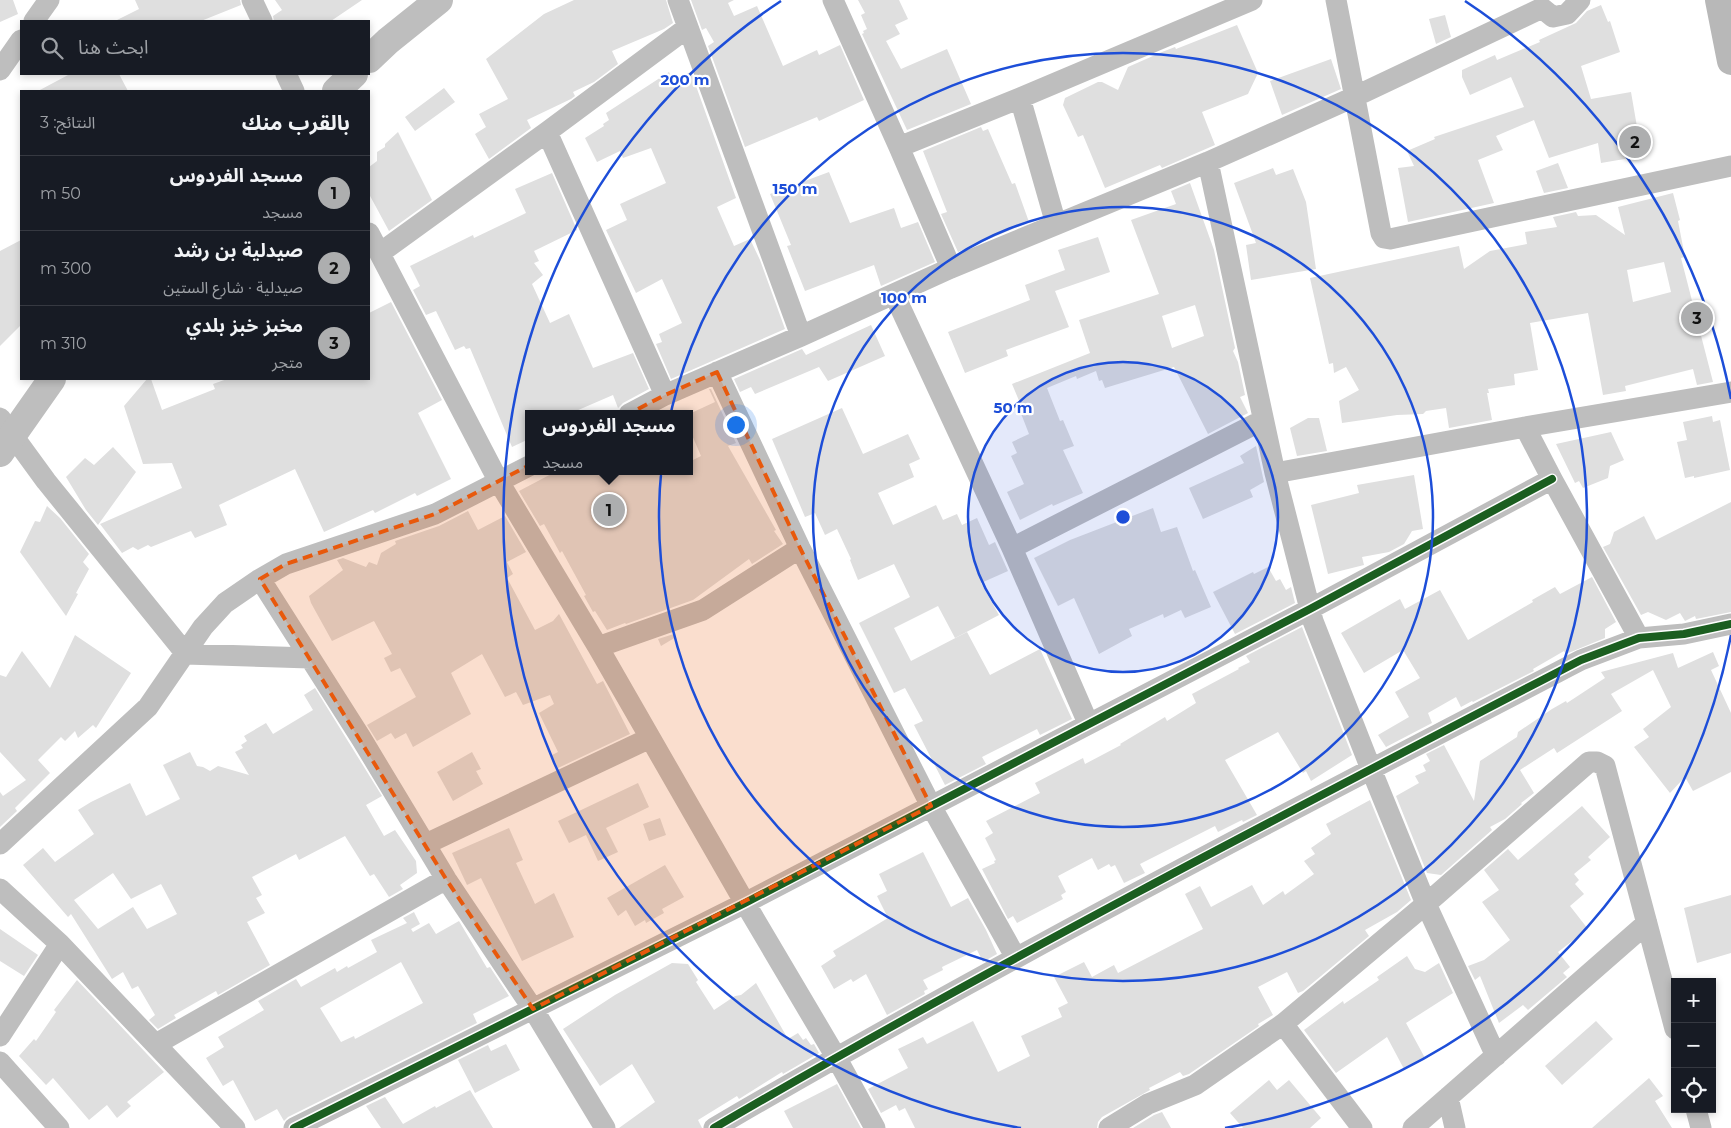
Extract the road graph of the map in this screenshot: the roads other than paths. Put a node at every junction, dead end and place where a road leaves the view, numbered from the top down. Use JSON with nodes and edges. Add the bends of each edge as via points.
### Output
{"nodes":[{"id":1,"x":49,"y":0,"type":"edge"},
{"id":2,"x":252,"y":0,"type":"edge"},
{"id":3,"x":438,"y":0,"type":"edge"},
{"id":4,"x":678,"y":0,"type":"edge"},
{"id":5,"x":833,"y":0,"type":"edge"},
{"id":6,"x":1252,"y":0,"type":"edge"},
{"id":7,"x":1336,"y":0,"type":"edge"},
{"id":8,"x":1580,"y":0,"type":"edge"},
{"id":9,"x":1719,"y":0,"type":"edge"},
{"id":10,"x":1541,"y":4,"type":"edge"},
{"id":11,"x":35,"y":20,"type":"edge"},
{"id":12,"x":262,"y":20,"type":"edge"},
{"id":13,"x":687,"y":28,"type":"junction"},
{"id":14,"x":20,"y":41,"type":"edge"},
{"id":15,"x":370,"y":58,"type":"edge"},
{"id":16,"x":1731,"y":61,"type":"edge"},
{"id":17,"x":0,"y":70,"type":"edge"},
{"id":18,"x":286,"y":75,"type":"edge"},
{"id":19,"x":353,"y":75,"type":"edge"},
{"id":20,"x":294,"y":90,"type":"edge"},
{"id":21,"x":337,"y":90,"type":"edge"},
{"id":22,"x":1354,"y":97,"type":"junction"},
{"id":23,"x":1020,"y":98,"type":"junction"},
{"id":24,"x":547,"y":132,"type":"junction"},
{"id":25,"x":899,"y":147,"type":"junction"},
{"id":26,"x":1208,"y":162,"type":"junction"},
{"id":27,"x":1731,"y":166,"type":"edge"},
{"id":28,"x":1056,"y":224,"type":"junction"},
{"id":29,"x":370,"y":235,"type":"edge"},
{"id":30,"x":380,"y":254,"type":"junction"},
{"id":31,"x":950,"y":268,"type":"junction"},
{"id":32,"x":894,"y":294,"type":"junction"},
{"id":33,"x":801,"y":336,"type":"junction"},
{"id":34,"x":717,"y":372,"type":"junction"},
{"id":35,"x":51,"y":380,"type":"edge"},
{"id":36,"x":1731,"y":392,"type":"edge"},
{"id":37,"x":664,"y":395,"type":"junction"},
{"id":38,"x":636,"y":410,"type":"edge"},
{"id":39,"x":1263,"y":420,"type":"junction"},
{"id":40,"x":1525,"y":427,"type":"junction"},
{"id":41,"x":4,"y":435,"type":"edge"},
{"id":42,"x":525,"y":468,"type":"edge"},
{"id":43,"x":1275,"y":473,"type":"junction"},
{"id":44,"x":1552,"y":479,"type":"junction"},
{"id":45,"x":499,"y":482,"type":"junction"},
{"id":46,"x":800,"y":548,"type":"junction"},
{"id":47,"x":1012,"y":548,"type":"junction"},
{"id":48,"x":260,"y":578,"type":"junction"},
{"id":49,"x":1310,"y":609,"type":"junction"},
{"id":50,"x":1731,"y":624,"type":"edge"},
{"id":51,"x":1639,"y":638,"type":"junction"},
{"id":52,"x":598,"y":647,"type":"junction"},
{"id":53,"x":186,"y":654,"type":"junction"},
{"id":54,"x":310,"y":658,"type":"junction"},
{"id":55,"x":1088,"y":723,"type":"junction"},
{"id":56,"x":650,"y":738,"type":"junction"},
{"id":57,"x":1371,"y":769,"type":"junction"},
{"id":58,"x":931,"y":806,"type":"junction"},
{"id":59,"x":0,"y":844,"type":"edge"},
{"id":60,"x":426,"y":844,"type":"junction"},
{"id":61,"x":446,"y":879,"type":"junction"},
{"id":62,"x":0,"y":889,"type":"edge"},
{"id":63,"x":745,"y":903,"type":"junction"},
{"id":64,"x":1426,"y":904,"type":"junction"},
{"id":65,"x":1647,"y":923,"type":"junction"},
{"id":66,"x":60,"y":944,"type":"junction"},
{"id":67,"x":1016,"y":958,"type":"junction"},
{"id":68,"x":533,"y":1009,"type":"junction"},
{"id":69,"x":1673,"y":1023,"type":"edge"},
{"id":70,"x":1283,"y":1024,"type":"junction"},
{"id":71,"x":0,"y":1036,"type":"edge"},
{"id":72,"x":156,"y":1044,"type":"junction"},
{"id":73,"x":1496,"y":1056,"type":"junction"},
{"id":74,"x":836,"y":1057,"type":"junction"},
{"id":75,"x":0,"y":1062,"type":"edge"},
{"id":76,"x":1448,"y":1097,"type":"junction"},
{"id":77,"x":1697,"y":1113,"type":"edge"},
{"id":78,"x":58,"y":1128,"type":"edge"},
{"id":79,"x":235,"y":1128,"type":"edge"},
{"id":80,"x":294,"y":1128,"type":"edge"},
{"id":81,"x":605,"y":1128,"type":"edge"},
{"id":82,"x":714,"y":1128,"type":"edge"},
{"id":83,"x":875,"y":1128,"type":"edge"},
{"id":84,"x":1110,"y":1128,"type":"edge"},
{"id":85,"x":1362,"y":1128,"type":"edge"},
{"id":86,"x":1413,"y":1128,"type":"edge"},
{"id":87,"x":1455,"y":1128,"type":"edge"},
{"id":88,"x":1701,"y":1128,"type":"edge"}],
"edges":[{"from":1,"to":11,"type":"street"},
{"from":2,"to":12,"type":"street"},
{"from":3,"to":15,"type":"street"},
{"from":4,"to":13,"type":"street"},
{"from":5,"to":25,"type":"street"},
{"from":6,"to":23,"type":"street"},
{"from":7,"to":22,"type":"street"},
{"from":8,"to":10,"type":"street","via":[[1567,14],[1553,17]]},
{"from":9,"to":16,"type":"main road"},
{"from":10,"to":22,"type":"street"},
{"from":13,"to":24,"type":"street"},
{"from":13,"to":33,"type":"street"},
{"from":14,"to":17,"type":"street"},
{"from":18,"to":20,"type":"street"},
{"from":19,"to":21,"type":"street"},
{"from":22,"to":26,"type":"street"},
{"from":22,"to":27,"type":"street","via":[[1384,238]]},
{"from":23,"to":25,"type":"street"},
{"from":23,"to":28,"type":"street"},
{"from":24,"to":30,"type":"street"},
{"from":24,"to":37,"type":"street"},
{"from":25,"to":31,"type":"street"},
{"from":26,"to":28,"type":"street"},
{"from":26,"to":39,"type":"street"},
{"from":28,"to":31,"type":"street"},
{"from":29,"to":30,"type":"street"},
{"from":30,"to":45,"type":"street"},
{"from":31,"to":32,"type":"street"},
{"from":32,"to":33,"type":"street"},
{"from":32,"to":47,"type":"street"},
{"from":33,"to":34,"type":"street"},
{"from":34,"to":37,"type":"street"},
{"from":34,"to":46,"type":"street"},
{"from":35,"to":41,"type":"street"},
{"from":36,"to":40,"type":"street"},
{"from":37,"to":38,"type":"street"},
{"from":39,"to":43,"type":"street"},
{"from":39,"to":47,"type":"street"},
{"from":40,"to":43,"type":"street"},
{"from":40,"to":44,"type":"street"},
{"from":41,"to":53,"type":"street","via":[[46,481]]},
{"from":42,"to":45,"type":"street"},
{"from":43,"to":49,"type":"street"},
{"from":44,"to":49,"type":"street"},
{"from":44,"to":51,"type":"street"},
{"from":45,"to":48,"type":"street","via":[[435,514],[286,564]]},
{"from":45,"to":52,"type":"street"},
{"from":46,"to":52,"type":"street","via":[[703,610]]},
{"from":46,"to":58,"type":"street"},
{"from":47,"to":55,"type":"street"},
{"from":48,"to":53,"type":"street","via":[[225,603]]},
{"from":48,"to":54,"type":"street"},
{"from":49,"to":55,"type":"street"},
{"from":49,"to":57,"type":"street"},
{"from":50,"to":51,"type":"street","via":[[1684,634]]},
{"from":51,"to":57,"type":"street","via":[[1580,660]]},
{"from":52,"to":56,"type":"street"},
{"from":53,"to":54,"type":"street"},
{"from":53,"to":59,"type":"street","via":[[148,707]]},
{"from":54,"to":60,"type":"street"},
{"from":55,"to":58,"type":"street"},
{"from":56,"to":60,"type":"street"},
{"from":56,"to":63,"type":"street"},
{"from":57,"to":64,"type":"street"},
{"from":57,"to":67,"type":"street"},
{"from":58,"to":63,"type":"street"},
{"from":58,"to":67,"type":"street"},
{"from":60,"to":61,"type":"street"},
{"from":61,"to":68,"type":"street"},
{"from":61,"to":72,"type":"street"},
{"from":62,"to":66,"type":"street"},
{"from":63,"to":68,"type":"street"},
{"from":63,"to":74,"type":"street"},
{"from":64,"to":65,"type":"street","via":[[1589,762],[1597,762],[1605,766]]},
{"from":64,"to":70,"type":"street"},
{"from":64,"to":73,"type":"street"},
{"from":65,"to":69,"type":"street"},
{"from":65,"to":73,"type":"street"},
{"from":66,"to":71,"type":"street"},
{"from":66,"to":72,"type":"street"},
{"from":67,"to":74,"type":"street"},
{"from":68,"to":80,"type":"street"},
{"from":68,"to":81,"type":"street"},
{"from":70,"to":84,"type":"street","via":[[1195,1085],[1148,1104]]},
{"from":70,"to":85,"type":"street"},
{"from":72,"to":79,"type":"street"},
{"from":73,"to":76,"type":"street"},
{"from":74,"to":82,"type":"street"},
{"from":74,"to":83,"type":"street"},
{"from":75,"to":78,"type":"street"},
{"from":76,"to":86,"type":"street"},
{"from":76,"to":87,"type":"street"},
{"from":77,"to":88,"type":"street"}]}
